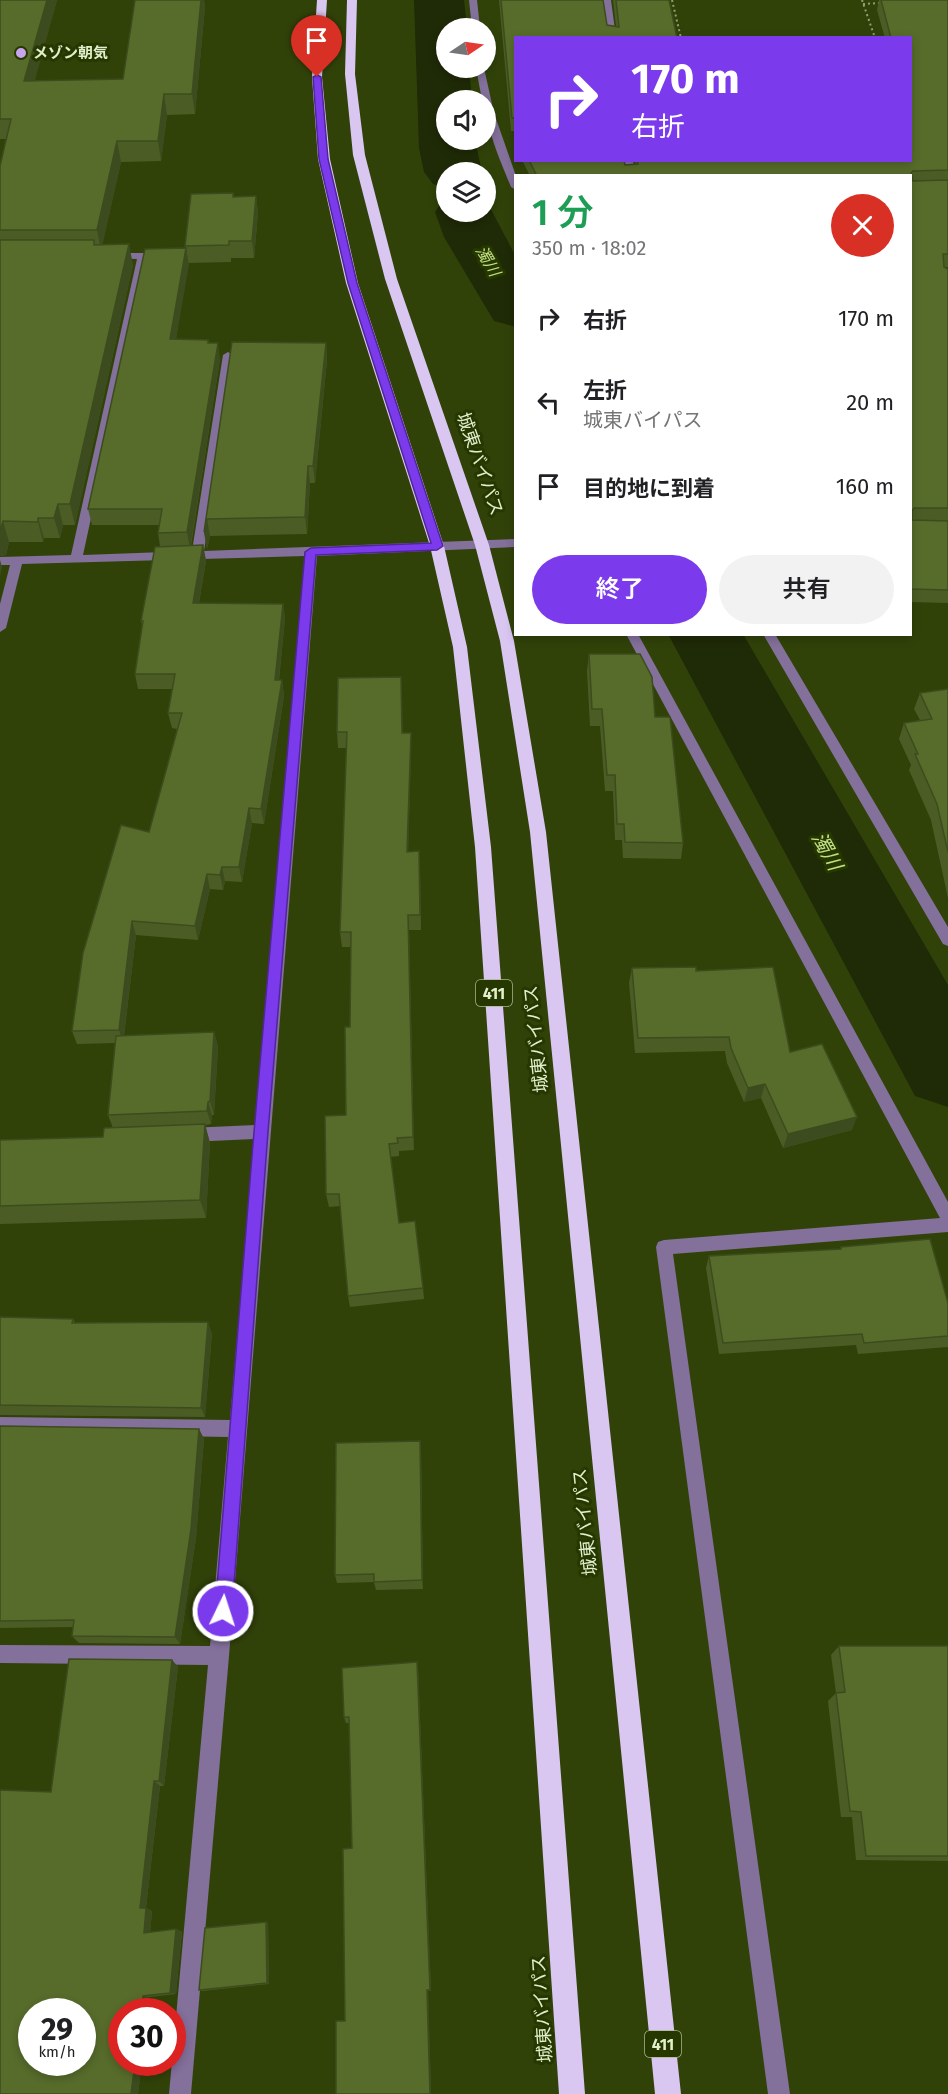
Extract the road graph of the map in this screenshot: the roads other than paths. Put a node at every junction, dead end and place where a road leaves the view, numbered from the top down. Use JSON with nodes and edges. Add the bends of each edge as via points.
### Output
{"nodes":[{"id":1,"x":322,"y":0,"type":"edge"},
{"id":2,"x":352,"y":0,"type":"edge"},
{"id":3,"x":472,"y":0,"type":"edge"},
{"id":4,"x":607,"y":0,"type":"edge"},
{"id":5,"x":475,"y":18,"type":"edge"},
{"id":6,"x":612,"y":36,"type":"edge"},
{"id":7,"x":481,"y":78,"type":"edge"},
{"id":8,"x":514,"y":182,"type":"edge"},
{"id":9,"x":100,"y":256,"type":"edge"},
{"id":10,"x":228,"y":355,"type":"edge"},
{"id":11,"x":514,"y":543,"type":"edge"},
{"id":12,"x":482,"y":545,"type":"junction"},
{"id":13,"x":437,"y":546,"type":"junction"},
{"id":14,"x":311,"y":552,"type":"junction"},
{"id":15,"x":198,"y":554,"type":"junction"},
{"id":16,"x":76,"y":558,"type":"junction"},
{"id":17,"x":17,"y":560,"type":"junction"},
{"id":18,"x":0,"y":561,"type":"edge"},
{"id":19,"x":0,"y":628,"type":"edge"},
{"id":20,"x":633,"y":636,"type":"edge"},
{"id":21,"x":770,"y":636,"type":"edge"},
{"id":22,"x":948,"y":940,"type":"edge"},
{"id":23,"x":261,"y":1132,"type":"junction"},
{"id":24,"x":178,"y":1135,"type":"edge"},
{"id":25,"x":948,"y":1218,"type":"edge"},
{"id":26,"x":948,"y":1225,"type":"edge"},
{"id":27,"x":0,"y":1425,"type":"edge"},
{"id":28,"x":237,"y":1429,"type":"junction"},
{"id":29,"x":0,"y":1654,"type":"edge"},
{"id":30,"x":220,"y":1656,"type":"junction"},
{"id":31,"x":180,"y":2094,"type":"edge"},
{"id":32,"x":572,"y":2094,"type":"edge"},
{"id":33,"x":668,"y":2094,"type":"edge"},
{"id":34,"x":778,"y":2094,"type":"edge"}],
"edges":[{"from":1,"to":13,"type":"highway","name":"城東バイパス","number":"411","via":[[317,77],[324,159],[352,283]]},
{"from":2,"to":12,"type":"highway","name":"城東バイパス","number":"411","via":[[350,74],[359,155],[391,279]]},
{"from":3,"to":5,"type":"street"},
{"from":4,"to":6,"type":"street"},
{"from":7,"to":8,"type":"street"},
{"from":9,"to":16,"type":"street","via":[[143,256]]},
{"from":10,"to":15,"type":"street"},
{"from":11,"to":12,"type":"street"},
{"from":12,"to":13,"type":"street"},
{"from":12,"to":33,"type":"highway","name":"城東バイパス","number":"411","via":[[507,641],[538,832]]},
{"from":13,"to":14,"type":"street"},
{"from":13,"to":32,"type":"highway","name":"城東バイパス","number":"411","via":[[460,647],[483,847]]},
{"from":14,"to":15,"type":"street"},
{"from":14,"to":23,"type":"street"},
{"from":15,"to":16,"type":"street"},
{"from":16,"to":17,"type":"street"},
{"from":17,"to":18,"type":"street"},
{"from":17,"to":19,"type":"street"},
{"from":20,"to":25,"type":"street"},
{"from":21,"to":22,"type":"street"},
{"from":23,"to":24,"type":"street"},
{"from":23,"to":28,"type":"street"},
{"from":26,"to":34,"type":"street","via":[[664,1246]]},
{"from":27,"to":28,"type":"street"},
{"from":28,"to":30,"type":"street"},
{"from":29,"to":30,"type":"street"},
{"from":30,"to":31,"type":"street"}]}
